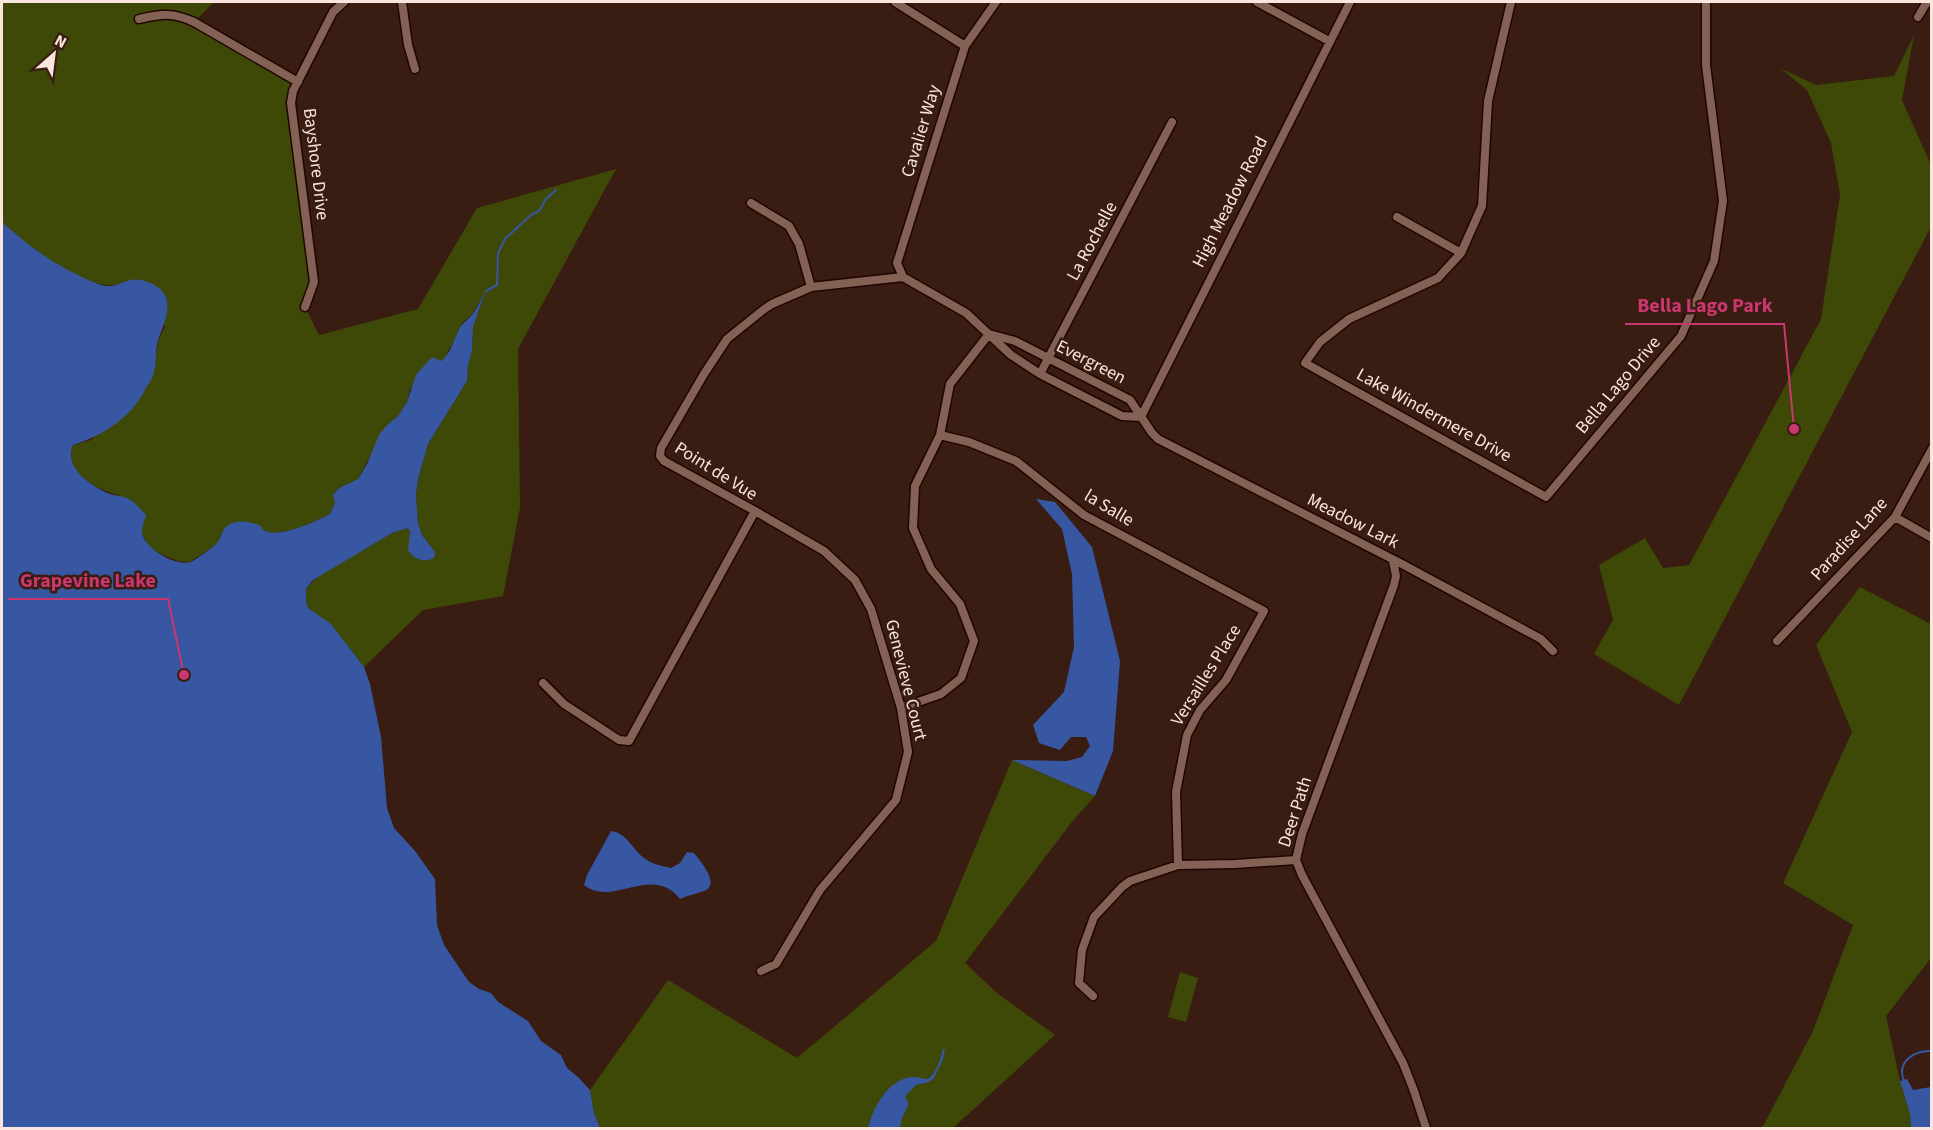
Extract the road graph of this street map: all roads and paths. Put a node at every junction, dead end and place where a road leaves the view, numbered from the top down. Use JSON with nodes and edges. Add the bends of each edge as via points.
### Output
{"nodes":[{"id":1,"x":344,"y":2,"type":"edge"},
{"id":2,"x":402,"y":2,"type":"edge"},
{"id":3,"x":895,"y":2,"type":"edge"},
{"id":4,"x":996,"y":2,"type":"edge"},
{"id":5,"x":1257,"y":2,"type":"edge"},
{"id":6,"x":1350,"y":2,"type":"edge"},
{"id":7,"x":1511,"y":2,"type":"edge"},
{"id":8,"x":1706,"y":2,"type":"edge"},
{"id":9,"x":1927,"y":2,"type":"edge"},
{"id":10,"x":1918,"y":17,"type":"dead end"},
{"id":11,"x":139,"y":19,"type":"dead end"},
{"id":12,"x":1329,"y":41,"type":"junction"},
{"id":13,"x":965,"y":46,"type":"junction"},
{"id":14,"x":415,"y":69,"type":"dead end"},
{"id":15,"x":297,"y":82,"type":"junction"},
{"id":16,"x":1172,"y":122,"type":"dead end"},
{"id":17,"x":751,"y":203,"type":"dead end"},
{"id":18,"x":1397,"y":218,"type":"dead end"},
{"id":19,"x":1461,"y":253,"type":"junction"},
{"id":20,"x":903,"y":277,"type":"junction"},
{"id":21,"x":811,"y":287,"type":"junction"},
{"id":22,"x":305,"y":307,"type":"dead end"},
{"id":23,"x":989,"y":334,"type":"junction"},
{"id":24,"x":1049,"y":358,"type":"junction"},
{"id":25,"x":1040,"y":374,"type":"junction"},
{"id":26,"x":1141,"y":417,"type":"junction"},
{"id":27,"x":940,"y":435,"type":"junction"},
{"id":28,"x":1932,"y":449,"type":"edge"},
{"id":29,"x":1545,"y":496,"type":"joint"},
{"id":30,"x":755,"y":511,"type":"junction"},
{"id":31,"x":1895,"y":517,"type":"junction"},
{"id":32,"x":1932,"y":538,"type":"edge"},
{"id":33,"x":1393,"y":561,"type":"junction"},
{"id":34,"x":1264,"y":611,"type":"joint"},
{"id":35,"x":1777,"y":641,"type":"dead end"},
{"id":36,"x":1553,"y":651,"type":"dead end"},
{"id":37,"x":543,"y":683,"type":"dead end"},
{"id":38,"x":901,"y":708,"type":"junction"},
{"id":39,"x":1296,"y":860,"type":"junction"},
{"id":40,"x":1178,"y":865,"type":"junction"},
{"id":41,"x":761,"y":971,"type":"dead end"},
{"id":42,"x":1093,"y":996,"type":"dead end"},
{"id":43,"x":1426,"y":1128,"type":"edge"}],
"edges":[{"from":1,"to":15,"type":"street","name":"Bayshore Drive","via":[[333,12]]},
{"from":2,"to":14,"type":"street"},
{"from":3,"to":13,"type":"street"},
{"from":4,"to":13,"type":"street","name":"Cavalier Way"},
{"from":5,"to":12,"type":"street"},
{"from":6,"to":12,"type":"street","name":"High Meadow Road"},
{"from":7,"to":19,"type":"street","via":[[1488,101],[1482,206]]},
{"from":8,"to":29,"type":"street","name":"Bella Lago Drive","via":[[1706,65],[1723,201],[1714,261],[1681,336]]},
{"from":9,"to":10,"type":"street"},
{"from":11,"to":15,"type":"street","via":[[178,15]]},
{"from":12,"to":26,"type":"street","name":"High Meadow Road"},
{"from":13,"to":20,"type":"street","name":"Cavalier Way","via":[[897,263]]},
{"from":15,"to":22,"type":"street","name":"Bayshore Drive","via":[[291,103],[314,282]]},
{"from":16,"to":24,"type":"street","name":"La Rochelle"},
{"from":17,"to":21,"type":"street","via":[[789,226],[799,244]]},
{"from":18,"to":19,"type":"street"},
{"from":19,"to":29,"type":"street","name":"Lake Windermere Drive","via":[[1438,278],[1348,319],[1320,342],[1305,363]]},
{"from":20,"to":21,"type":"street","name":"Point de Vue"},
{"from":20,"to":23,"type":"street","name":"Evergreen","via":[[966,313]]},
{"from":21,"to":30,"type":"street","name":"Point de Vue","via":[[772,304],[727,339],[661,448],[664,461]]},
{"from":23,"to":24,"type":"street","name":"Evergreen","via":[[1015,341]]},
{"from":23,"to":25,"type":"street","name":"Evergreen"},
{"from":23,"to":27,"type":"street","via":[[950,384]]},
{"from":24,"to":25,"type":"street","name":"La Rochelle"},
{"from":24,"to":26,"type":"street","name":"Evergreen","via":[[1131,400]]},
{"from":25,"to":26,"type":"street","name":"Evergreen","via":[[1122,416]]},
{"from":26,"to":33,"type":"street","name":"Meadow Lark","via":[[1158,439]]},
{"from":27,"to":34,"type":"street","name":"la Salle","via":[[1016,460],[1084,515]]},
{"from":27,"to":38,"type":"street","via":[[915,486],[913,528],[930,569],[960,604],[974,640],[961,678],[941,694]]},
{"from":28,"to":31,"type":"street","name":"Paradise Lane"},
{"from":30,"to":37,"type":"street","name":"Point de Vue","via":[[629,741],[619,740],[564,704]]},
{"from":30,"to":38,"type":"street","name":"Genevieve Court","via":[[824,551],[855,580],[871,609]]},
{"from":31,"to":32,"type":"street"},
{"from":31,"to":35,"type":"street","name":"Paradise Lane"},
{"from":33,"to":36,"type":"street","name":"Meadow Lark","via":[[1541,639]]},
{"from":33,"to":39,"type":"street","name":"Deer Path","via":[[1394,585],[1302,834]]},
{"from":34,"to":40,"type":"street","name":"Versailles Place","via":[[1226,680],[1200,710],[1186,735],[1176,792]]},
{"from":38,"to":41,"type":"street","name":"Genevieve Court","via":[[908,752],[896,800],[820,890],[776,964]]},
{"from":39,"to":40,"type":"street"},
{"from":39,"to":43,"type":"street","name":"Deer Path","via":[[1403,1063]]},
{"from":40,"to":42,"type":"street","via":[[1130,881],[1094,917],[1082,950],[1079,983]]}]}
